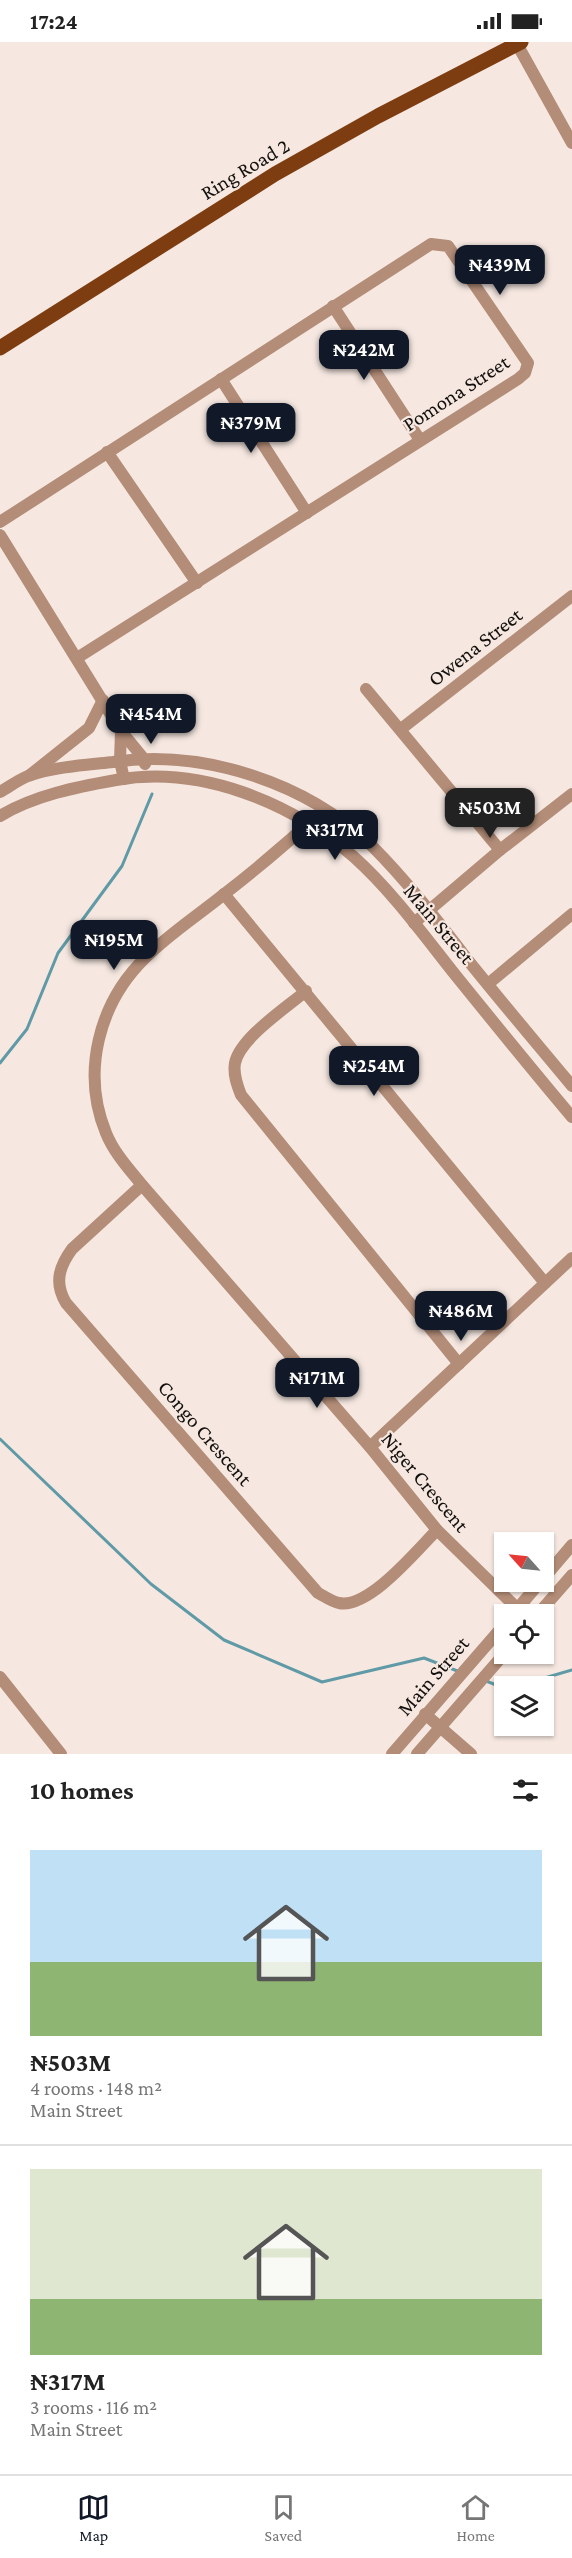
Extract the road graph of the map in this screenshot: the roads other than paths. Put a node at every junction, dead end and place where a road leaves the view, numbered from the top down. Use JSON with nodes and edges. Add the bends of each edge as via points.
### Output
{"nodes":[{"id":1,"x":519,"y":43,"type":"edge"},
{"id":2,"x":572,"y":143,"type":"edge"},
{"id":3,"x":333,"y":306,"type":"junction"},
{"id":4,"x":0,"y":348,"type":"edge"},
{"id":5,"x":221,"y":379,"type":"junction"},
{"id":6,"x":420,"y":440,"type":"junction"},
{"id":7,"x":107,"y":452,"type":"junction"},
{"id":8,"x":307,"y":513,"type":"junction"},
{"id":9,"x":0,"y":522,"type":"edge"},
{"id":10,"x":0,"y":535,"type":"edge"},
{"id":11,"x":197,"y":583,"type":"junction"},
{"id":12,"x":572,"y":596,"type":"edge"},
{"id":13,"x":77,"y":658,"type":"junction"},
{"id":14,"x":366,"y":689,"type":"dead end"},
{"id":15,"x":103,"y":700,"type":"junction"},
{"id":16,"x":401,"y":729,"type":"junction"},
{"id":17,"x":121,"y":731,"type":"junction"},
{"id":18,"x":144,"y":759,"type":"junction"},
{"id":19,"x":120,"y":761,"type":"junction"},
{"id":20,"x":28,"y":776,"type":"junction"},
{"id":21,"x":148,"y":776,"type":"junction"},
{"id":22,"x":124,"y":778,"type":"junction"},
{"id":23,"x":0,"y":792,"type":"edge"},
{"id":24,"x":572,"y":794,"type":"edge"},
{"id":25,"x":324,"y":809,"type":"junction"},
{"id":26,"x":0,"y":816,"type":"edge"},
{"id":27,"x":309,"y":823,"type":"junction"},
{"id":28,"x":500,"y":850,"type":"junction"},
{"id":29,"x":224,"y":894,"type":"junction"},
{"id":30,"x":430,"y":911,"type":"junction"},
{"id":31,"x":572,"y":914,"type":"edge"},
{"id":32,"x":414,"y":923,"type":"junction"},
{"id":33,"x":488,"y":984,"type":"junction"},
{"id":34,"x":306,"y":991,"type":"junction"},
{"id":35,"x":572,"y":1086,"type":"edge"},
{"id":36,"x":572,"y":1118,"type":"edge"},
{"id":37,"x":142,"y":1185,"type":"junction"},
{"id":38,"x":572,"y":1258,"type":"edge"},
{"id":39,"x":545,"y":1282,"type":"junction"},
{"id":40,"x":459,"y":1364,"type":"junction"},
{"id":41,"x":370,"y":1447,"type":"junction"},
{"id":42,"x":437,"y":1530,"type":"junction"},
{"id":43,"x":572,"y":1545,"type":"edge"},
{"id":44,"x":554,"y":1566,"type":"edge"},
{"id":45,"x":572,"y":1575,"type":"edge"},
{"id":46,"x":510,"y":1604,"type":"edge"},
{"id":47,"x":547,"y":1604,"type":"edge"},
{"id":48,"x":494,"y":1635,"type":"edge"},
{"id":49,"x":494,"y":1664,"type":"edge"},
{"id":50,"x":0,"y":1677,"type":"edge"},
{"id":51,"x":425,"y":1714,"type":"junction"},
{"id":52,"x":440,"y":1727,"type":"junction"},
{"id":53,"x":61,"y":1754,"type":"edge"},
{"id":54,"x":392,"y":1754,"type":"edge"},
{"id":55,"x":417,"y":1754,"type":"edge"},
{"id":56,"x":471,"y":1754,"type":"edge"}],
"edges":[{"from":1,"to":2,"type":"street"},
{"from":1,"to":4,"type":"main road","name":"Ring Road 2","via":[[275,174]]},
{"from":3,"to":5,"type":"street","name":"Pomona Street"},
{"from":3,"to":6,"type":"street"},
{"from":3,"to":6,"type":"street","name":"Pomona Street","via":[[424,247],[443,244],[528,363],[518,379]]},
{"from":5,"to":7,"type":"street","name":"Pomona Street"},
{"from":5,"to":8,"type":"street"},
{"from":6,"to":8,"type":"street","name":"Pomona Street"},
{"from":7,"to":9,"type":"street","name":"Pomona Street"},
{"from":7,"to":11,"type":"street"},
{"from":8,"to":11,"type":"street","name":"Pomona Street"},
{"from":10,"to":13,"type":"street"},
{"from":11,"to":13,"type":"street","name":"Pomona Street"},
{"from":12,"to":16,"type":"street","name":"Owena Street"},
{"from":13,"to":15,"type":"street"},
{"from":14,"to":16,"type":"street"},
{"from":15,"to":17,"type":"street"},
{"from":15,"to":20,"type":"street","via":[[89,728]]},
{"from":16,"to":28,"type":"street"},
{"from":17,"to":18,"type":"street"},
{"from":17,"to":19,"type":"street"},
{"from":18,"to":19,"type":"street","name":"Main Street"},
{"from":18,"to":21,"type":"street"},
{"from":18,"to":25,"type":"street","name":"Main Street","via":[[237,772],[272,783]]},
{"from":19,"to":20,"type":"street","name":"Main Street"},
{"from":19,"to":22,"type":"street"},
{"from":20,"to":23,"type":"street","name":"Main Street"},
{"from":21,"to":22,"type":"street","name":"Main Street"},
{"from":21,"to":27,"type":"street","name":"Main Street","via":[[232,789]]},
{"from":22,"to":26,"type":"street","name":"Main Street","via":[[72,788]]},
{"from":24,"to":28,"type":"street"},
{"from":25,"to":27,"type":"street","name":"Niger Crescent"},
{"from":25,"to":30,"type":"street","name":"Main Street","via":[[371,846]]},
{"from":27,"to":29,"type":"street","name":"Niger Crescent"},
{"from":27,"to":32,"type":"street","name":"Main Street","via":[[361,864]]},
{"from":28,"to":30,"type":"street"},
{"from":29,"to":34,"type":"street"},
{"from":29,"to":37,"type":"street","name":"Niger Crescent","via":[[144,959],[115,996],[101,1030],[94,1074],[100,1117],[120,1158]]},
{"from":30,"to":32,"type":"street"},
{"from":30,"to":33,"type":"street","name":"Main Street"},
{"from":31,"to":33,"type":"street"},
{"from":32,"to":36,"type":"street","name":"Main Street"},
{"from":33,"to":35,"type":"street","name":"Main Street"},
{"from":34,"to":39,"type":"street"},
{"from":34,"to":40,"type":"street","via":[[243,1045],[235,1064],[241,1095]]},
{"from":37,"to":41,"type":"street","name":"Niger Crescent"},
{"from":37,"to":42,"type":"street","name":"Congo Crescent","via":[[72,1249],[58,1282],[66,1303],[318,1593],[340,1604],[361,1599],[377,1589]]},
{"from":38,"to":39,"type":"street"},
{"from":39,"to":40,"type":"street"},
{"from":40,"to":41,"type":"street"},
{"from":41,"to":42,"type":"street","name":"Niger Crescent"},
{"from":42,"to":46,"type":"street","name":"Niger Crescent"},
{"from":43,"to":44,"type":"street"},
{"from":45,"to":47,"type":"street"},
{"from":48,"to":51,"type":"street","name":"Main Street"},
{"from":49,"to":52,"type":"street","name":"Main Street"},
{"from":50,"to":53,"type":"street"},
{"from":51,"to":52,"type":"street"},
{"from":51,"to":54,"type":"street","name":"Main Street"},
{"from":52,"to":55,"type":"street","name":"Main Street"},
{"from":52,"to":56,"type":"street"}]}
